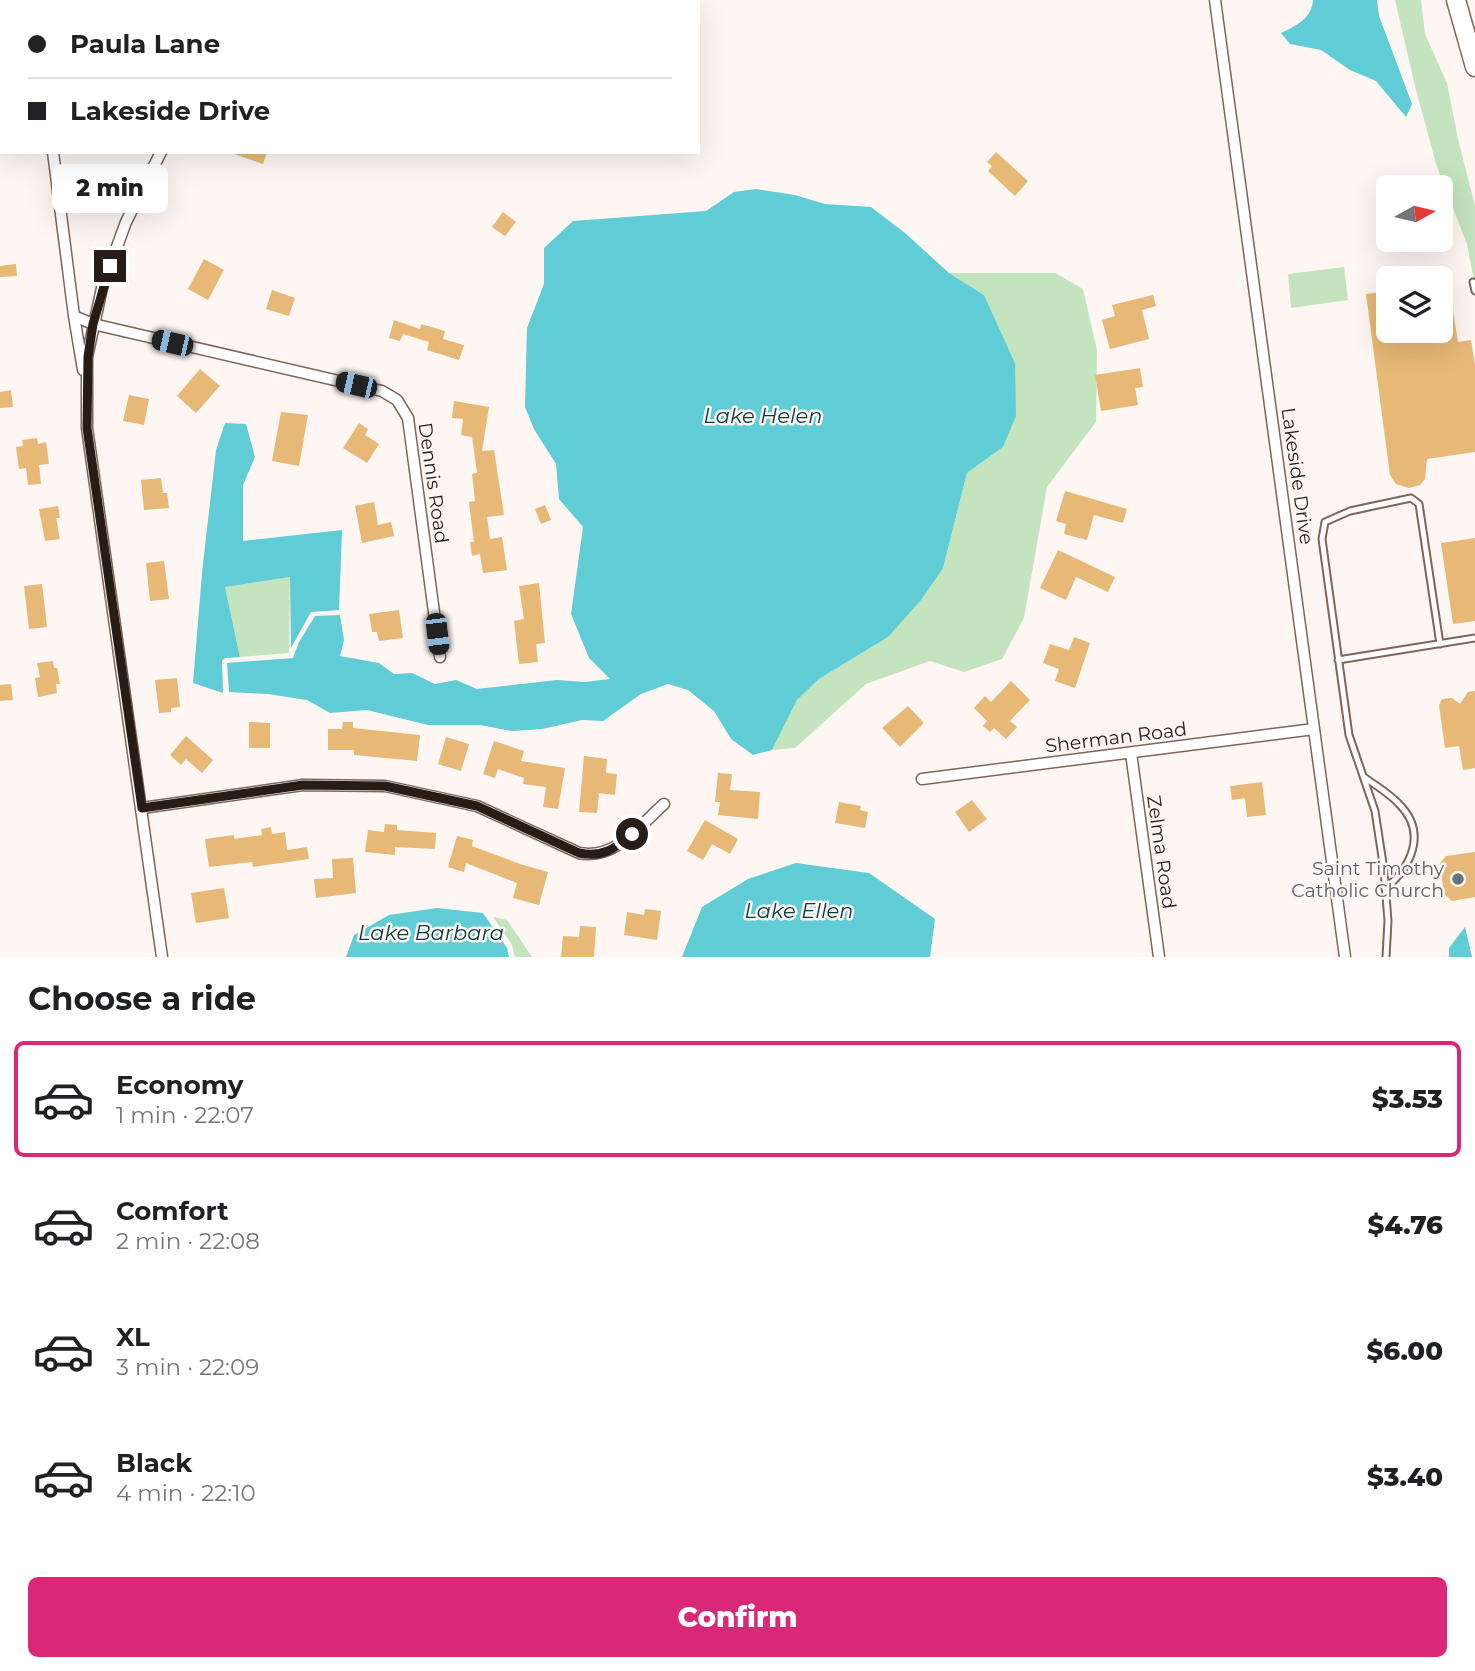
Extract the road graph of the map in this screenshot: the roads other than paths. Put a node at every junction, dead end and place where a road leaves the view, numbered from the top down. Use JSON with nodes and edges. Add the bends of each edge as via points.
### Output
{"nodes":[{"id":1,"x":1215,"y":0,"type":"edge"},
{"id":2,"x":1456,"y":0,"type":"edge"},
{"id":3,"x":1475,"y":67,"type":"edge"},
{"id":4,"x":53,"y":154,"type":"edge"},
{"id":5,"x":160,"y":154,"type":"edge"},
{"id":6,"x":1474,"y":282,"type":"edge"},
{"id":7,"x":1475,"y":291,"type":"edge"},
{"id":8,"x":74,"y":316,"type":"junction"},
{"id":9,"x":93,"y":324,"type":"junction"},
{"id":10,"x":86,"y":388,"type":"junction"},
{"id":11,"x":1475,"y":638,"type":"edge"},
{"id":12,"x":1440,"y":644,"type":"junction"},
{"id":13,"x":440,"y":657,"type":"dead end"},
{"id":14,"x":1338,"y":660,"type":"junction"},
{"id":15,"x":1314,"y":729,"type":"junction"},
{"id":16,"x":1131,"y":753,"type":"junction"},
{"id":17,"x":1363,"y":777,"type":"junction"},
{"id":18,"x":922,"y":779,"type":"dead end"},
{"id":19,"x":664,"y":804,"type":"dead end"},
{"id":20,"x":142,"y":808,"type":"junction"},
{"id":21,"x":1385,"y":889,"type":"junction"},
{"id":22,"x":162,"y":957,"type":"edge"},
{"id":23,"x":1159,"y":957,"type":"edge"},
{"id":24,"x":1345,"y":957,"type":"edge"},
{"id":25,"x":1386,"y":957,"type":"edge"}],
"edges":[{"from":1,"to":15,"type":"street","name":"Lakeside Drive"},
{"from":2,"to":3,"type":"highway"},
{"from":4,"to":8,"type":"street"},
{"from":5,"to":9,"type":"street","via":[[125,222]]},
{"from":6,"to":7,"type":"lane"},
{"from":8,"to":9,"type":"street","name":"Dennis Road"},
{"from":8,"to":10,"type":"street"},
{"from":9,"to":10,"type":"street"},
{"from":9,"to":13,"type":"street","name":"Dennis Road","via":[[382,391],[397,400],[408,418]]},
{"from":10,"to":20,"type":"street","via":[[87,428]]},
{"from":11,"to":12,"type":"lane"},
{"from":12,"to":14,"type":"lane"},
{"from":12,"to":14,"type":"lane","via":[[1419,504],[1411,498],[1350,511],[1325,522],[1322,539]]},
{"from":14,"to":17,"type":"lane","via":[[1349,735]]},
{"from":15,"to":16,"type":"street","name":"Sherman Road"},
{"from":15,"to":24,"type":"street","name":"Lakeside Drive"},
{"from":16,"to":18,"type":"street","name":"Sherman Road"},
{"from":16,"to":23,"type":"street","name":"Zelma Road"},
{"from":17,"to":21,"type":"lane","via":[[1375,811]]},
{"from":17,"to":21,"type":"lane","via":[[1400,804],[1412,827],[1412,856],[1407,868]]},
{"from":19,"to":20,"type":"street","via":[[615,849],[594,856],[477,806],[385,786],[303,785]]},
{"from":20,"to":22,"type":"street"},
{"from":21,"to":25,"type":"lane"}]}
